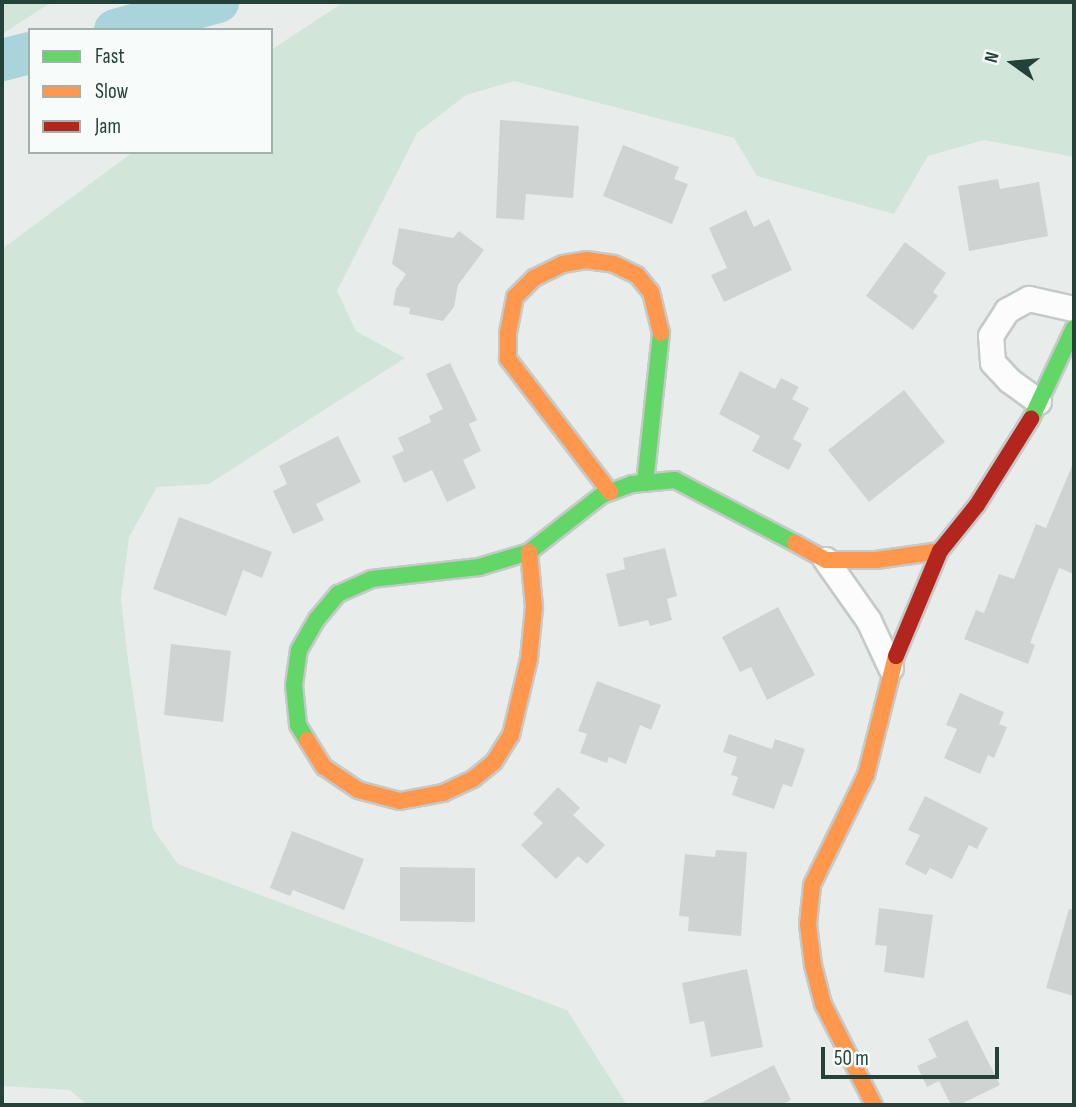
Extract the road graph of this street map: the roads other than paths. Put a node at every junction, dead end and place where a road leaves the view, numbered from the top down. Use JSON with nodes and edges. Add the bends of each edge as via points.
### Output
{"nodes":[{"id":1,"x":1074,"y":309,"type":"edge"},
{"id":2,"x":1074,"y":328,"type":"edge"},
{"id":3,"x":1039,"y":402,"type":"junction"},
{"id":4,"x":645,"y":483,"type":"junction"},
{"id":5,"x":610,"y":492,"type":"junction"},
{"id":6,"x":940,"y":551,"type":"junction"},
{"id":7,"x":529,"y":552,"type":"junction"},
{"id":8,"x":825,"y":560,"type":"junction"},
{"id":9,"x":891,"y":668,"type":"junction"},
{"id":10,"x":874,"y":1105,"type":"edge"}],
"edges":[{"from":1,"to":3,"type":"street","via":[[1029,299],[1007,311],[991,335],[993,363]]},
{"from":2,"to":3,"type":"street"},
{"from":3,"to":6,"type":"street","via":[[977,505]]},
{"from":4,"to":5,"type":"street"},
{"from":4,"to":5,"type":"street","via":[[663,340],[651,292],[637,275],[614,264],[586,260],[563,264],[534,278],[515,297],[508,359]]},
{"from":4,"to":8,"type":"street","via":[[675,480],[696,488]]},
{"from":5,"to":7,"type":"street"},
{"from":6,"to":8,"type":"street","via":[[876,560]]},
{"from":6,"to":9,"type":"street"},
{"from":7,"to":7,"type":"street","via":[[479,567],[372,579],[338,594],[299,650],[294,685],[298,725],[324,767],[358,790],[401,800],[443,793],[473,779],[494,762],[511,735],[529,659],[534,607]]},
{"from":8,"to":9,"type":"street","via":[[869,621]]},
{"from":9,"to":10,"type":"street","via":[[866,775],[812,885],[808,924],[823,1004]]}]}
